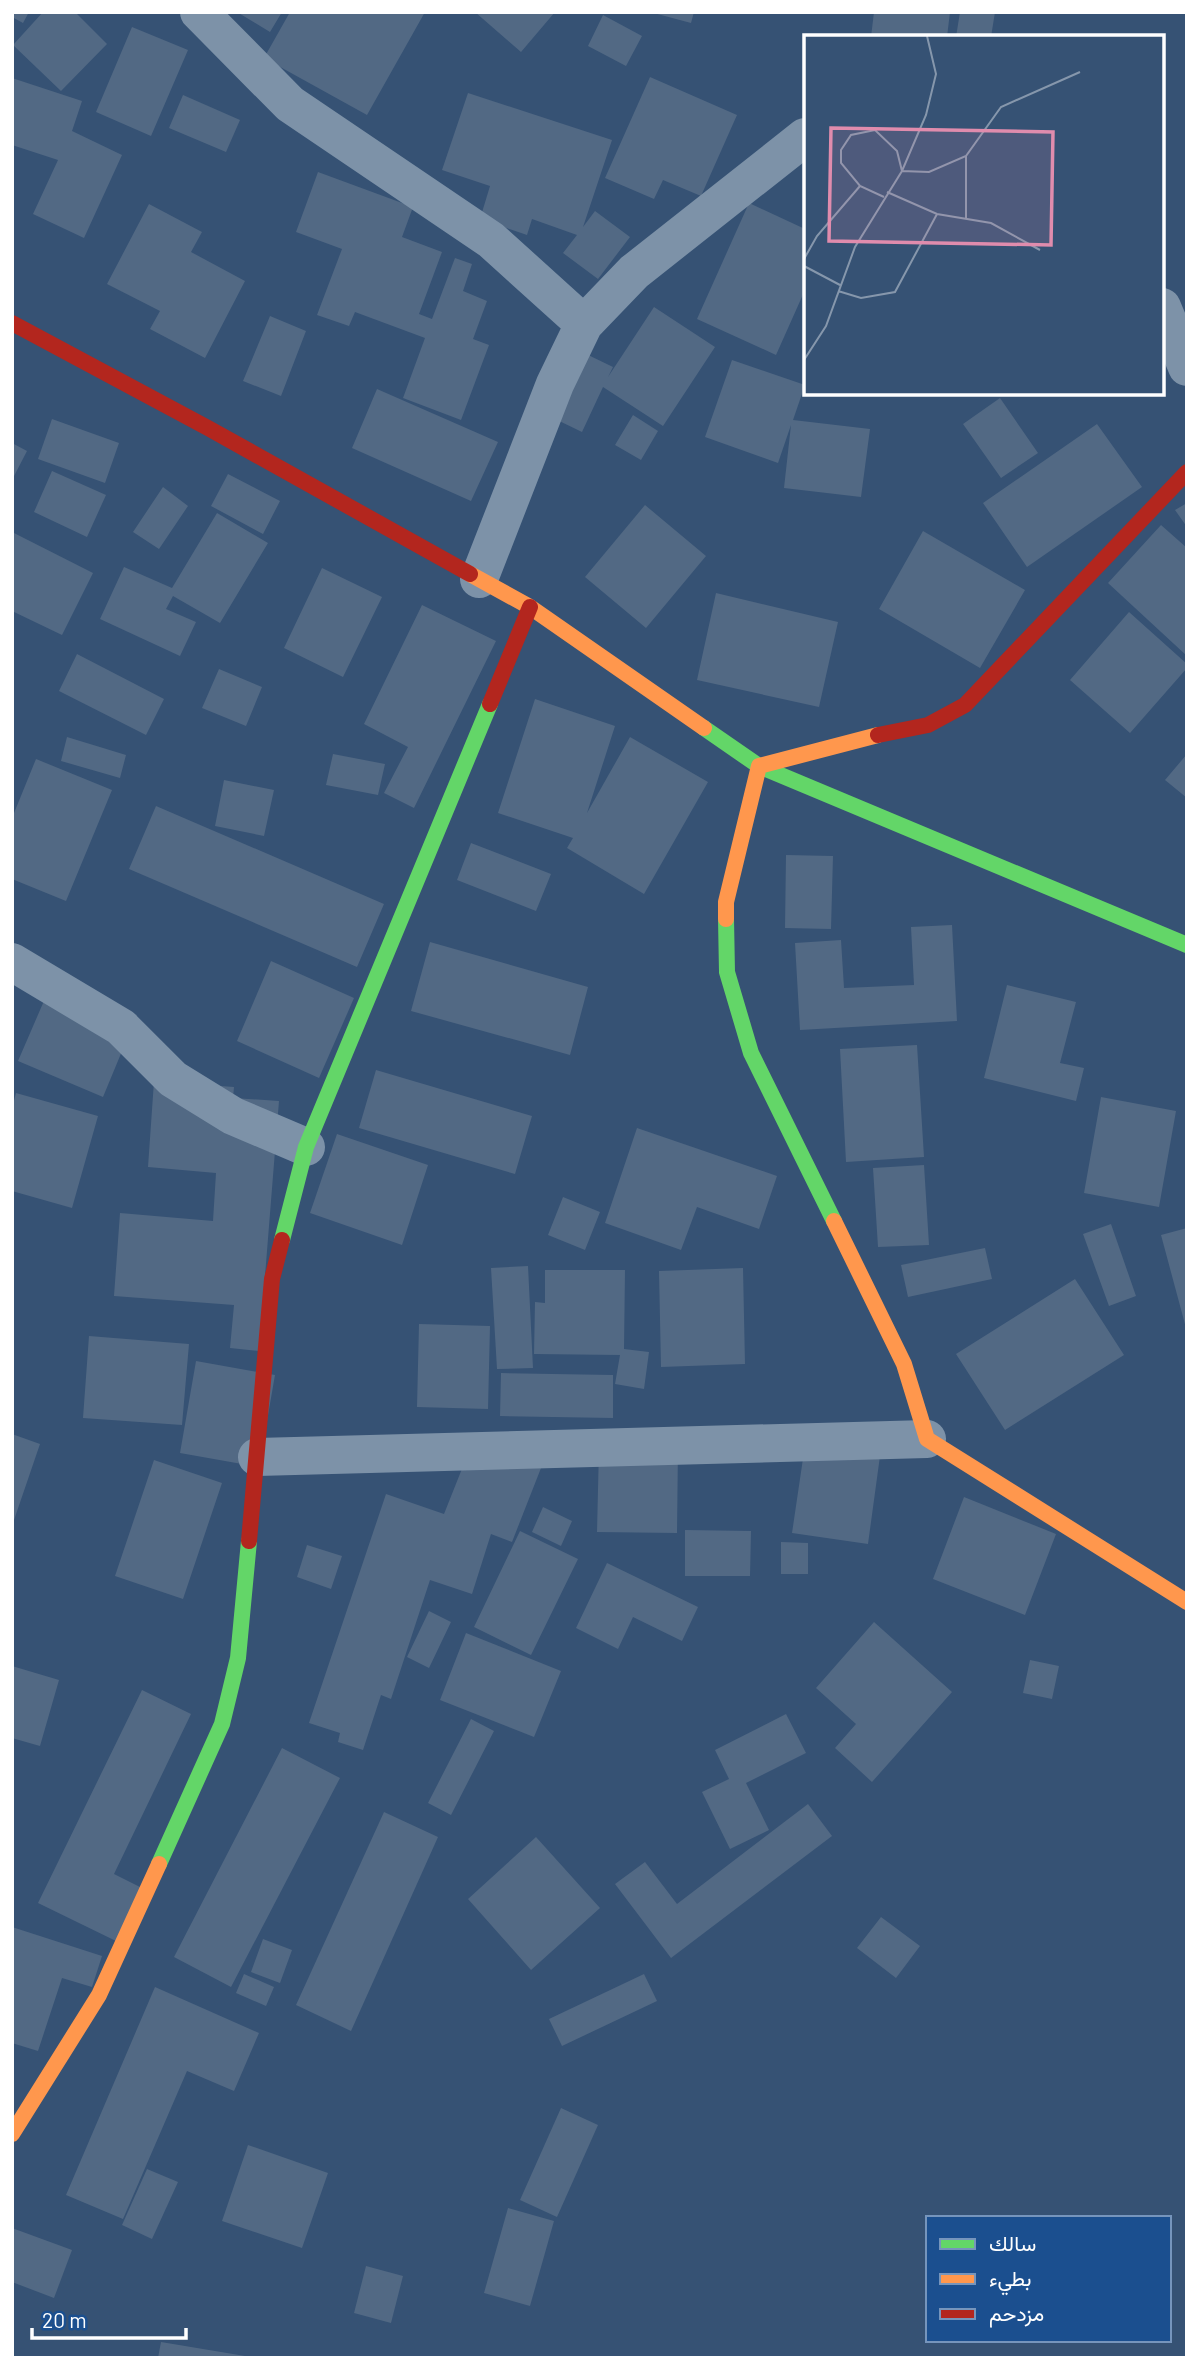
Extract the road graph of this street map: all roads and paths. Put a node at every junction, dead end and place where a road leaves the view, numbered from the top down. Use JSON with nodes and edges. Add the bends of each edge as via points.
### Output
{"nodes":[{"id":1,"x":199,"y":12,"type":"edge"},
{"id":2,"x":804,"y":138,"type":"edge"},
{"id":3,"x":1164,"y":312,"type":"edge"},
{"id":4,"x":12,"y":323,"type":"edge"},
{"id":5,"x":584,"y":324,"type":"junction"},
{"id":6,"x":1187,"y":367,"type":"edge"},
{"id":7,"x":1187,"y":472,"type":"edge"},
{"id":8,"x":480,"y":579,"type":"junction"},
{"id":9,"x":530,"y":607,"type":"junction"},
{"id":10,"x":759,"y":766,"type":"junction"},
{"id":11,"x":1187,"y":945,"type":"edge"},
{"id":12,"x":12,"y":962,"type":"edge"},
{"id":13,"x":306,"y":1147,"type":"junction"},
{"id":14,"x":927,"y":1439,"type":"junction"},
{"id":15,"x":257,"y":1457,"type":"junction"},
{"id":16,"x":1187,"y":1602,"type":"edge"},
{"id":17,"x":12,"y":2134,"type":"edge"}],
"edges":[{"from":1,"to":5,"type":"street","via":[[290,104],[491,240]]},
{"from":2,"to":5,"type":"street","via":[[634,272]]},
{"from":3,"to":6,"type":"street"},
{"from":4,"to":8,"type":"street"},
{"from":5,"to":8,"type":"street","via":[[555,384]]},
{"from":7,"to":10,"type":"street","via":[[965,705],[928,725]]},
{"from":8,"to":9,"type":"street"},
{"from":9,"to":10,"type":"street"},
{"from":9,"to":13,"type":"street"},
{"from":10,"to":11,"type":"street"},
{"from":10,"to":14,"type":"street","via":[[726,902],[727,972],[751,1053],[904,1364]]},
{"from":12,"to":13,"type":"street","via":[[121,1027],[173,1079],[233,1116]]},
{"from":13,"to":15,"type":"street","via":[[272,1279]]},
{"from":14,"to":15,"type":"street"},
{"from":14,"to":16,"type":"street"},
{"from":15,"to":17,"type":"street","via":[[238,1658],[222,1724],[99,1995]]}]}
